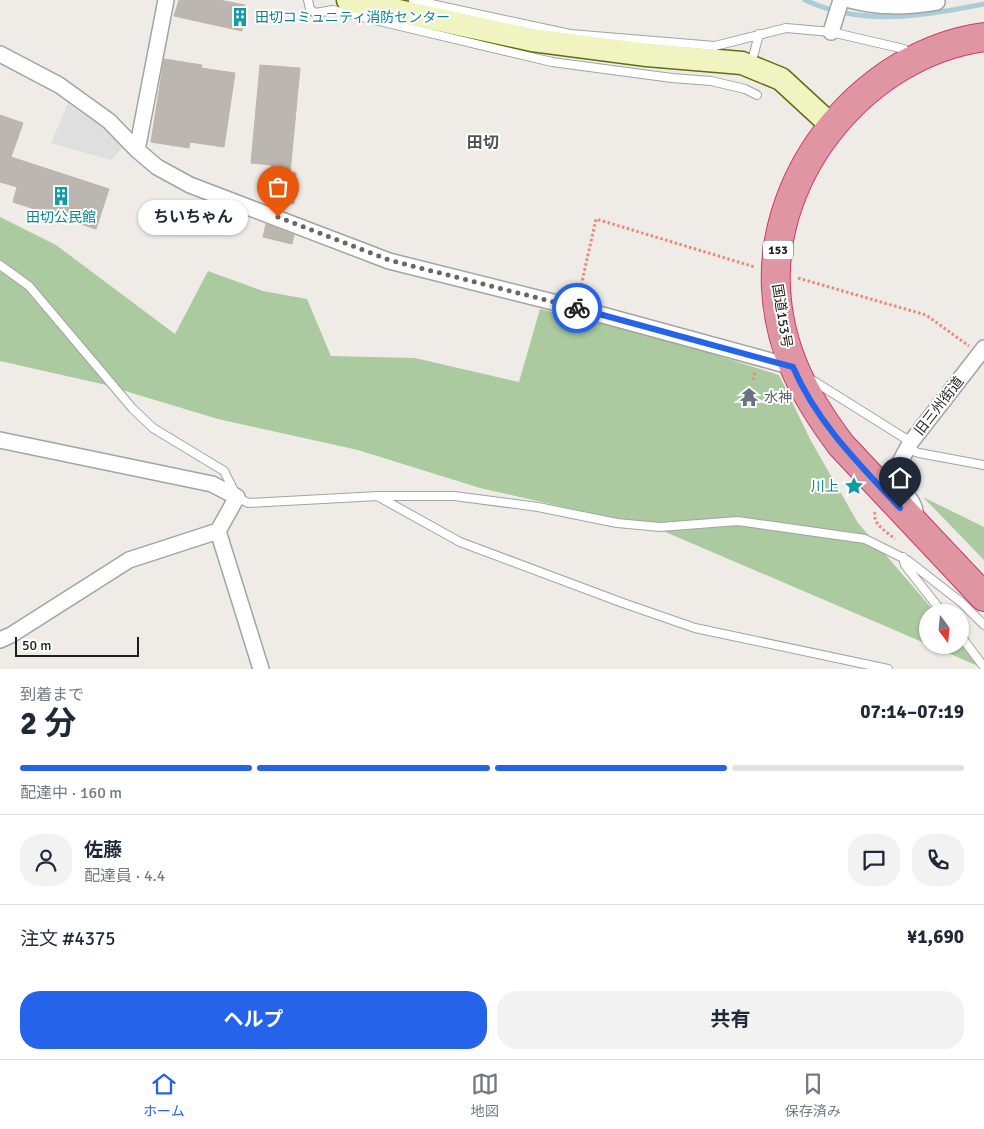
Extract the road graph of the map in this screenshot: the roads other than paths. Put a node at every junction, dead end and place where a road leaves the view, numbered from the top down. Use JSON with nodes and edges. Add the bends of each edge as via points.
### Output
{"nodes":[{"id":1,"x":166,"y":0,"type":"edge"},
{"id":2,"x":308,"y":0,"type":"edge"},
{"id":3,"x":348,"y":0,"type":"edge"},
{"id":4,"x":413,"y":0,"type":"edge"},
{"id":5,"x":844,"y":1,"type":"edge"},
{"id":6,"x":937,"y":2,"type":"dead end"},
{"id":7,"x":832,"y":26,"type":"junction"},
{"id":8,"x":759,"y":34,"type":"junction"},
{"id":9,"x":984,"y":37,"type":"edge"},
{"id":10,"x":904,"y":49,"type":"dead end"},
{"id":11,"x":0,"y":54,"type":"edge"},
{"id":12,"x":753,"y":57,"type":"dead end"},
{"id":13,"x":748,"y":80,"type":"dead end"},
{"id":14,"x":745,"y":89,"type":"junction"},
{"id":15,"x":757,"y":95,"type":"dead end"},
{"id":16,"x":832,"y":126,"type":"junction"},
{"id":17,"x":137,"y":150,"type":"junction"},
{"id":18,"x":0,"y":265,"type":"edge"},
{"id":19,"x":982,"y":351,"type":"edge"},
{"id":20,"x":796,"y":373,"type":"junction"},
{"id":21,"x":0,"y":440,"type":"edge"},
{"id":22,"x":909,"y":445,"type":"junction"},
{"id":23,"x":984,"y":465,"type":"edge"},
{"id":24,"x":378,"y":496,"type":"junction"},
{"id":25,"x":236,"y":497,"type":"junction"},
{"id":26,"x":914,"y":522,"type":"junction"},
{"id":27,"x":218,"y":531,"type":"junction"},
{"id":28,"x":903,"y":557,"type":"junction"},
{"id":29,"x":984,"y":597,"type":"edge"},
{"id":30,"x":936,"y":604,"type":"edge"},
{"id":31,"x":984,"y":626,"type":"edge"},
{"id":32,"x":0,"y":640,"type":"edge"},
{"id":33,"x":969,"y":647,"type":"edge"},
{"id":34,"x":984,"y":666,"type":"edge"},
{"id":35,"x":261,"y":669,"type":"edge"},
{"id":36,"x":888,"y":669,"type":"edge"}],
"edges":[{"from":1,"to":17,"type":"street"},
{"from":2,"to":14,"type":"lane","via":[[315,13],[333,10],[552,62],[711,81]]},
{"from":3,"to":16,"type":"street","via":[[532,40],[742,63],[781,79]]},
{"from":4,"to":8,"type":"lane","via":[[570,34],[715,46]]},
{"from":5,"to":6,"type":"street","via":[[905,7]]},
{"from":5,"to":7,"type":"street"},
{"from":7,"to":8,"type":"lane","via":[[786,28]]},
{"from":7,"to":10,"type":"lane"},
{"from":8,"to":12,"type":"lane"},
{"from":9,"to":16,"type":"highway","name":"国道153号","number":"153","via":[[949,45],[916,58],[860,96]]},
{"from":11,"to":17,"type":"street","via":[[59,85],[109,121]]},
{"from":13,"to":14,"type":"lane"},
{"from":14,"to":15,"type":"lane"},
{"from":16,"to":20,"type":"highway","name":"国道153号","number":"153","via":[[812,153],[801,176],[779,237],[776,288],[783,332]]},
{"from":17,"to":20,"type":"street","via":[[157,167],[190,185],[389,260],[577,308]]},
{"from":18,"to":25,"type":"lane","via":[[29,286],[132,408],[153,428],[224,471]]},
{"from":19,"to":22,"type":"street","name":"旧三州街道"},
{"from":20,"to":22,"type":"lane","via":[[812,380]]},
{"from":20,"to":26,"type":"highway","name":"国道153号","number":"153","via":[[808,399],[841,445]]},
{"from":21,"to":25,"type":"street","via":[[212,484]]},
{"from":22,"to":23,"type":"lane","via":[[919,453]]},
{"from":22,"to":26,"type":"street","name":"旧三州街道","via":[[897,474],[915,508]]},
{"from":24,"to":25,"type":"lane","via":[[248,502]]},
{"from":24,"to":28,"type":"lane","via":[[454,496],[660,526],[738,521],[865,539]]},
{"from":24,"to":36,"type":"lane","via":[[460,542],[695,628]]},
{"from":25,"to":27,"type":"street"},
{"from":26,"to":29,"type":"highway","name":"国道153号","number":"153"},
{"from":27,"to":32,"type":"street","via":[[129,560]]},
{"from":27,"to":35,"type":"street"},
{"from":28,"to":30,"type":"lane","via":[[905,565]]},
{"from":28,"to":31,"type":"lane","via":[[953,596]]},
{"from":33,"to":34,"type":"lane"}]}
